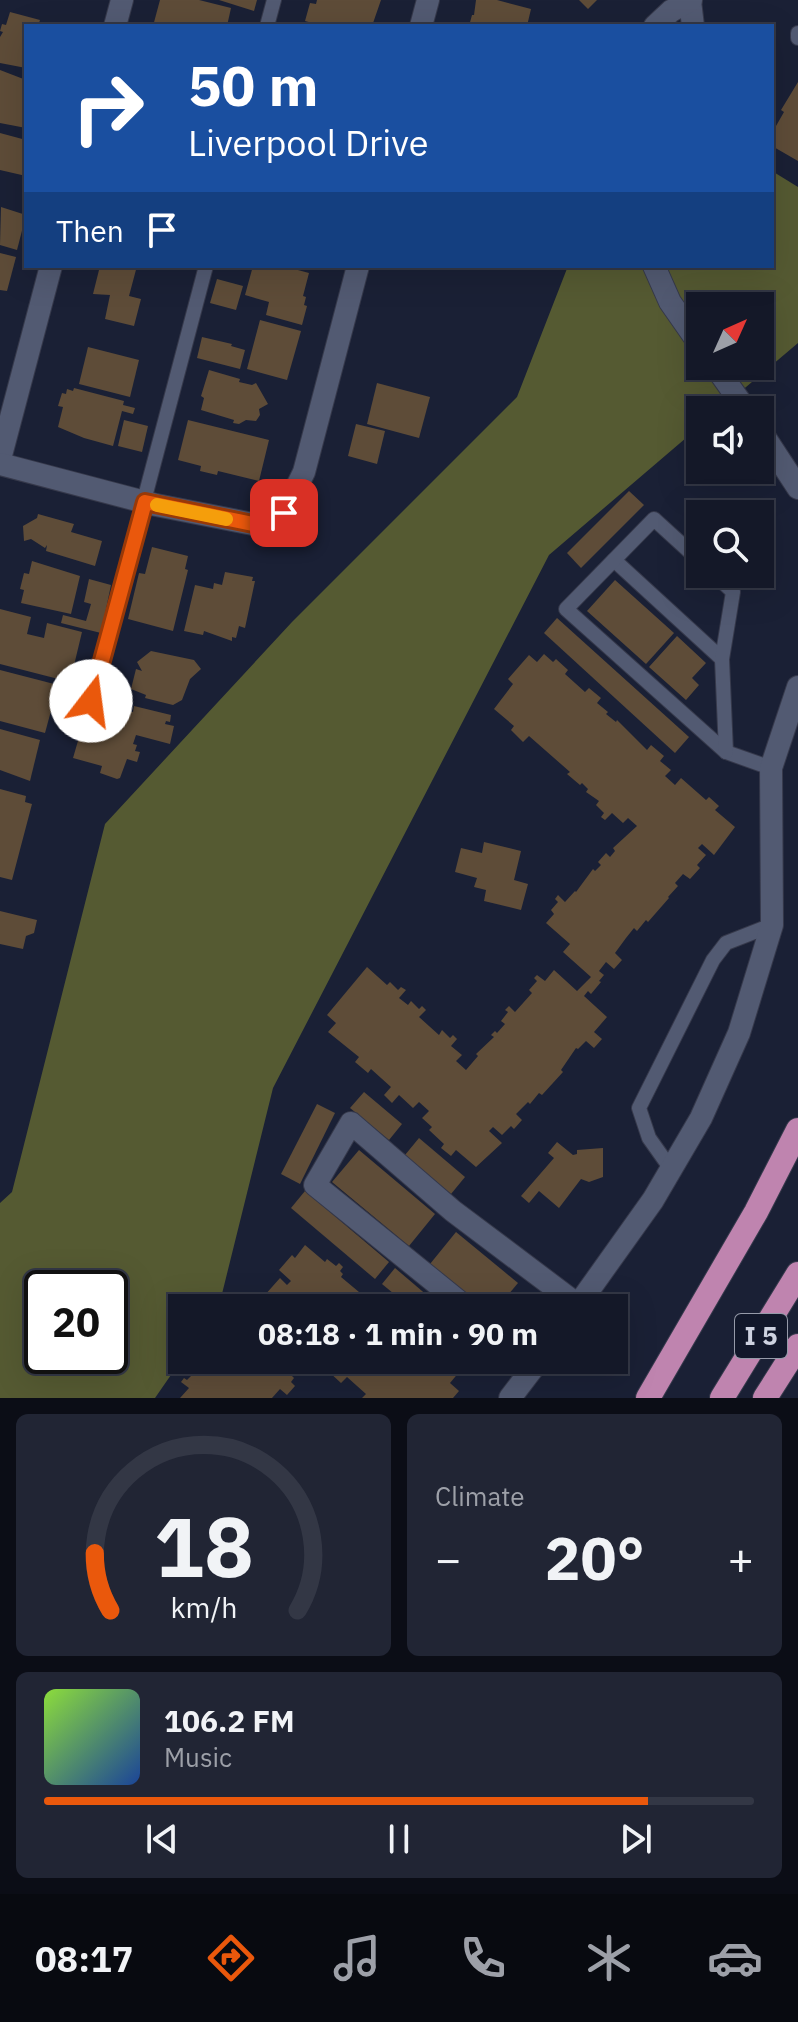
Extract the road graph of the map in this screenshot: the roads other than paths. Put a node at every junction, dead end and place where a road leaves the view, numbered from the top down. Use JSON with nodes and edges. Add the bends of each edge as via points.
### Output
{"nodes":[{"id":1,"x":122,"y":0,"type":"edge"},
{"id":2,"x":274,"y":0,"type":"edge"},
{"id":3,"x":428,"y":0,"type":"edge"},
{"id":4,"x":691,"y":0,"type":"edge"},
{"id":5,"x":116,"y":24,"type":"edge"},
{"id":6,"x":268,"y":24,"type":"edge"},
{"id":7,"x":422,"y":24,"type":"edge"},
{"id":8,"x":657,"y":24,"type":"edge"},
{"id":9,"x":693,"y":24,"type":"edge"},
{"id":10,"x":50,"y":268,"type":"edge"},
{"id":11,"x":205,"y":268,"type":"edge"},
{"id":12,"x":357,"y":268,"type":"edge"},
{"id":13,"x":655,"y":268,"type":"edge"},
{"id":14,"x":686,"y":325,"type":"edge"},
{"id":15,"x":774,"y":451,"type":"edge"},
{"id":16,"x":0,"y":461,"type":"edge"},
{"id":17,"x":798,"y":488,"type":"edge"},
{"id":18,"x":145,"y":502,"type":"junction"},
{"id":19,"x":686,"y":548,"type":"edge"},
{"id":20,"x":614,"y":560,"type":"junction"},
{"id":21,"x":729,"y":588,"type":"edge"},
{"id":22,"x":722,"y":659,"type":"junction"},
{"id":23,"x":798,"y":687,"type":"edge"},
{"id":24,"x":91,"y":701,"type":"dead end"},
{"id":25,"x":726,"y":752,"type":"junction"},
{"id":26,"x":771,"y":768,"type":"junction"},
{"id":27,"x":772,"y":925,"type":"junction"},
{"id":28,"x":798,"y":1130,"type":"edge"},
{"id":29,"x":671,"y":1169,"type":"junction"},
{"id":30,"x":798,"y":1274,"type":"edge"},
{"id":31,"x":450,"y":1294,"type":"edge"},
{"id":32,"x":560,"y":1294,"type":"edge"},
{"id":33,"x":586,"y":1294,"type":"edge"},
{"id":34,"x":798,"y":1346,"type":"edge"},
{"id":35,"x":526,"y":1374,"type":"edge"},
{"id":36,"x":510,"y":1398,"type":"edge"},
{"id":37,"x":648,"y":1398,"type":"edge"},
{"id":38,"x":722,"y":1398,"type":"edge"},
{"id":39,"x":765,"y":1398,"type":"edge"}],
"edges":[{"from":1,"to":5,"type":"street"},
{"from":2,"to":6,"type":"lane"},
{"from":3,"to":7,"type":"street"},
{"from":4,"to":8,"type":"street"},
{"from":4,"to":9,"type":"street"},
{"from":10,"to":16,"type":"street"},
{"from":11,"to":18,"type":"lane"},
{"from":12,"to":18,"type":"street","via":[[304,472],[284,513],[258,525]]},
{"from":13,"to":14,"type":"street"},
{"from":15,"to":17,"type":"street"},
{"from":16,"to":18,"type":"street"},
{"from":18,"to":24,"type":"lane"},
{"from":19,"to":20,"type":"lane","via":[[654,519]]},
{"from":20,"to":22,"type":"lane"},
{"from":20,"to":25,"type":"lane","via":[[566,609]]},
{"from":21,"to":22,"type":"lane","via":[[733,592]]},
{"from":22,"to":25,"type":"lane"},
{"from":23,"to":26,"type":"street"},
{"from":25,"to":26,"type":"lane"},
{"from":26,"to":27,"type":"street"},
{"from":27,"to":29,"type":"street","via":[[739,1033],[701,1118]]},
{"from":27,"to":29,"type":"lane","via":[[726,943],[713,960],[639,1108],[649,1138]]},
{"from":28,"to":37,"type":"highway"},
{"from":29,"to":33,"type":"street"},
{"from":30,"to":38,"type":"highway","number":"I 5"},
{"from":31,"to":32,"type":"street","via":[[315,1185],[351,1123]]},
{"from":34,"to":39,"type":"highway"},
{"from":35,"to":36,"type":"street"}]}
